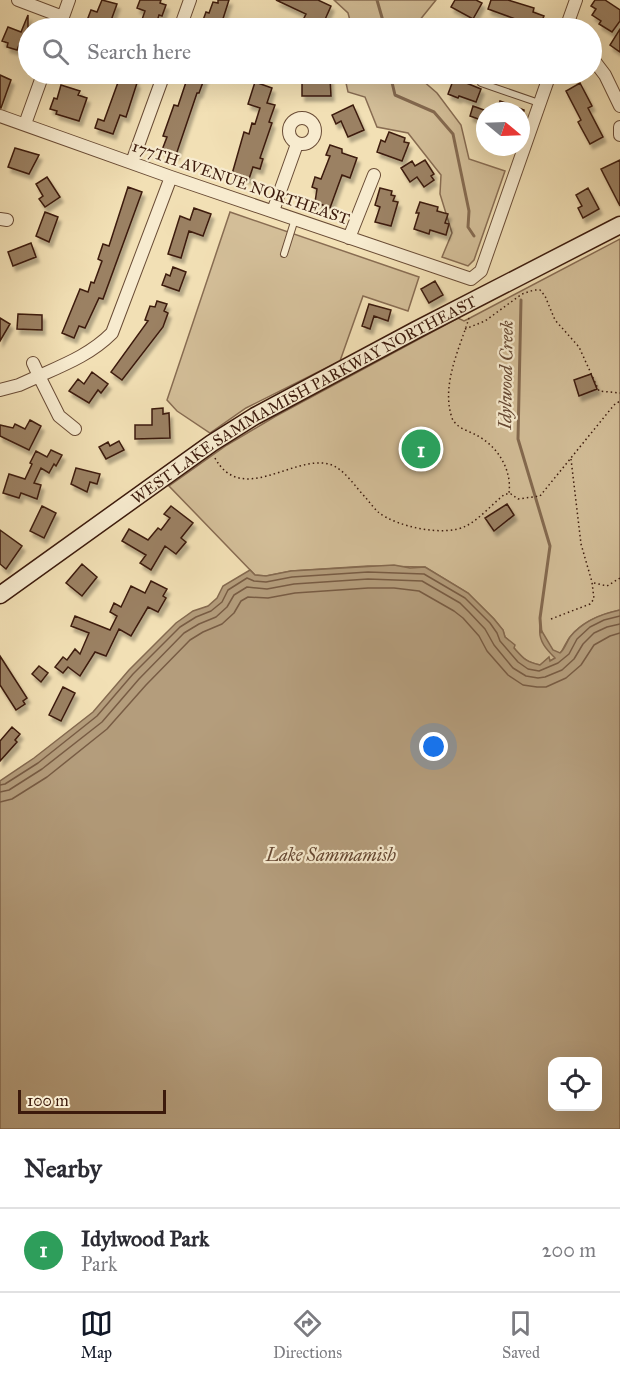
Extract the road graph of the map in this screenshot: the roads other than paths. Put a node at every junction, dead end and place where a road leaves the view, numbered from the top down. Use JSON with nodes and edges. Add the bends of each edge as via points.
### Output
{"nodes":[{"id":1,"x":18,"y":0,"type":"edge"},
{"id":2,"x":69,"y":0,"type":"edge"},
{"id":3,"x":190,"y":0,"type":"edge"},
{"id":4,"x":576,"y":0,"type":"edge"},
{"id":5,"x":52,"y":18,"type":"edge"},
{"id":6,"x":63,"y":18,"type":"edge"},
{"id":7,"x":184,"y":18,"type":"edge"},
{"id":8,"x":570,"y":18,"type":"edge"},
{"id":9,"x":602,"y":71,"type":"edge"},
{"id":10,"x":39,"y":84,"type":"edge"},
{"id":11,"x":160,"y":84,"type":"edge"},
{"id":12,"x":484,"y":84,"type":"edge"},
{"id":13,"x":547,"y":84,"type":"edge"},
{"id":14,"x":540,"y":104,"type":"junction"},
{"id":15,"x":620,"y":106,"type":"edge"},
{"id":16,"x":0,"y":116,"type":"edge"},
{"id":17,"x":25,"y":124,"type":"junction"},
{"id":18,"x":620,"y":128,"type":"edge"},
{"id":19,"x":620,"y":135,"type":"edge"},
{"id":20,"x":297,"y":144,"type":"dead end"},
{"id":21,"x":132,"y":162,"type":"junction"},
{"id":22,"x":374,"y":175,"type":"dead end"},
{"id":23,"x":171,"y":177,"type":"junction"},
{"id":24,"x":273,"y":211,"type":"junction"},
{"id":25,"x":295,"y":219,"type":"junction"},
{"id":26,"x":620,"y":225,"type":"edge"},
{"id":27,"x":349,"y":238,"type":"junction"},
{"id":28,"x":284,"y":254,"type":"dead end"},
{"id":29,"x":476,"y":275,"type":"junction"},
{"id":30,"x":493,"y":291,"type":"junction"},
{"id":31,"x":473,"y":307,"type":"junction"},
{"id":32,"x":33,"y":363,"type":"dead end"},
{"id":33,"x":39,"y":376,"type":"junction"},
{"id":34,"x":0,"y":390,"type":"edge"},
{"id":35,"x":75,"y":429,"type":"dead end"},
{"id":36,"x":0,"y":595,"type":"edge"}],
"edges":[{"from":1,"to":5,"type":"street"},
{"from":2,"to":6,"type":"street"},
{"from":3,"to":7,"type":"street"},
{"from":4,"to":8,"type":"street"},
{"from":9,"to":15,"type":"street"},
{"from":10,"to":17,"type":"street"},
{"from":11,"to":21,"type":"street"},
{"from":12,"to":14,"type":"lane"},
{"from":13,"to":14,"type":"street"},
{"from":14,"to":29,"type":"street"},
{"from":16,"to":17,"type":"street","name":"177TH AVENUE NORTHEAST"},
{"from":17,"to":21,"type":"street","name":"177TH AVENUE NORTHEAST"},
{"from":18,"to":19,"type":"street"},
{"from":20,"to":24,"type":"street"},
{"from":21,"to":23,"type":"street","name":"177TH AVENUE NORTHEAST"},
{"from":22,"to":27,"type":"street"},
{"from":23,"to":24,"type":"street","name":"177TH AVENUE NORTHEAST"},
{"from":23,"to":33,"type":"street","via":[[112,333],[86,354]]},
{"from":24,"to":25,"type":"street","name":"177TH AVENUE NORTHEAST"},
{"from":25,"to":27,"type":"street","name":"177TH AVENUE NORTHEAST"},
{"from":25,"to":28,"type":"lane"},
{"from":26,"to":30,"type":"main road","name":"WEST LAKE SAMMAMISH PARKWAY NORTHEAST"},
{"from":27,"to":29,"type":"street","name":"177TH AVENUE NORTHEAST"},
{"from":29,"to":30,"type":"street"},
{"from":29,"to":31,"type":"street"},
{"from":30,"to":31,"type":"main road","name":"WEST LAKE SAMMAMISH PARKWAY NORTHEAST"},
{"from":31,"to":36,"type":"main road","name":"WEST LAKE SAMMAMISH PARKWAY NORTHEAST","via":[[255,416]]},
{"from":32,"to":33,"type":"street"},
{"from":33,"to":34,"type":"street"},
{"from":33,"to":35,"type":"street","via":[[59,416]]}]}
